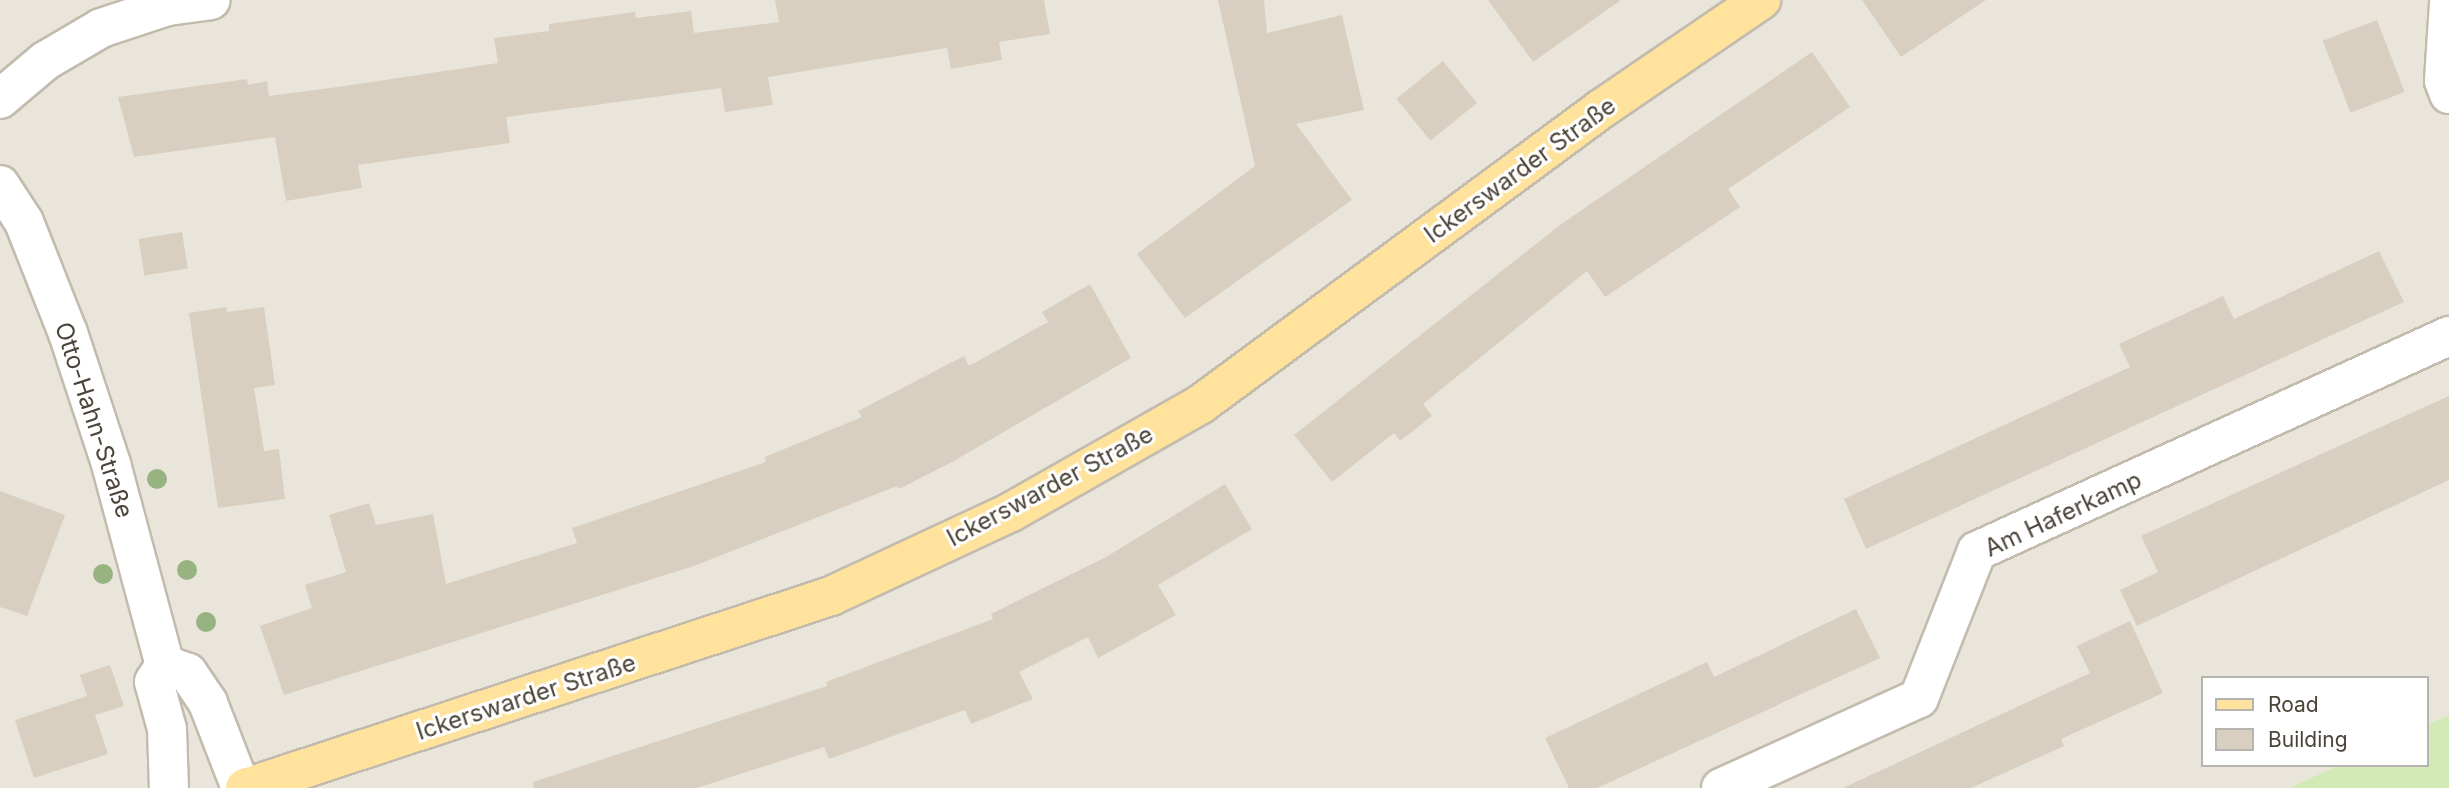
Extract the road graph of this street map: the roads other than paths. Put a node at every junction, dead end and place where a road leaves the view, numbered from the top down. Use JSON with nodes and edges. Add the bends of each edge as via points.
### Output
{"nodes":[{"id":1,"x":211,"y":0,"type":"edge"},
{"id":2,"x":1761,"y":0,"type":"edge"},
{"id":3,"x":2449,"y":3,"type":"edge"},
{"id":4,"x":2449,"y":94,"type":"edge"},
{"id":5,"x":0,"y":99,"type":"edge"},
{"id":6,"x":0,"y":185,"type":"edge"},
{"id":7,"x":2449,"y":336,"type":"edge"},
{"id":8,"x":165,"y":665,"type":"junction"},
{"id":9,"x":169,"y":788,"type":"edge"},
{"id":10,"x":243,"y":788,"type":"edge"},
{"id":11,"x":1721,"y":788,"type":"edge"}],
"edges":[{"from":1,"to":5,"type":"street","via":[[168,6],[101,28],[45,61]]},
{"from":2,"to":10,"type":"main road","name":"Ickerswarder Straße","via":[[1601,109],[1201,404],[1011,512],[831,596]]},
{"from":3,"to":4,"type":"street","via":[[2444,81]]},
{"from":6,"to":8,"type":"street","name":"Otto-Hahn-Straße","via":[[24,222],[68,332],[111,464]]},
{"from":7,"to":11,"type":"street","name":"Am Haferkamp","via":[[1978,551],[1919,698]]},
{"from":8,"to":9,"type":"street","name":"Otto-Hahn-Straße","via":[[155,682],[167,729]]},
{"from":8,"to":10,"type":"street","via":[[188,673],[208,703]]}]}
